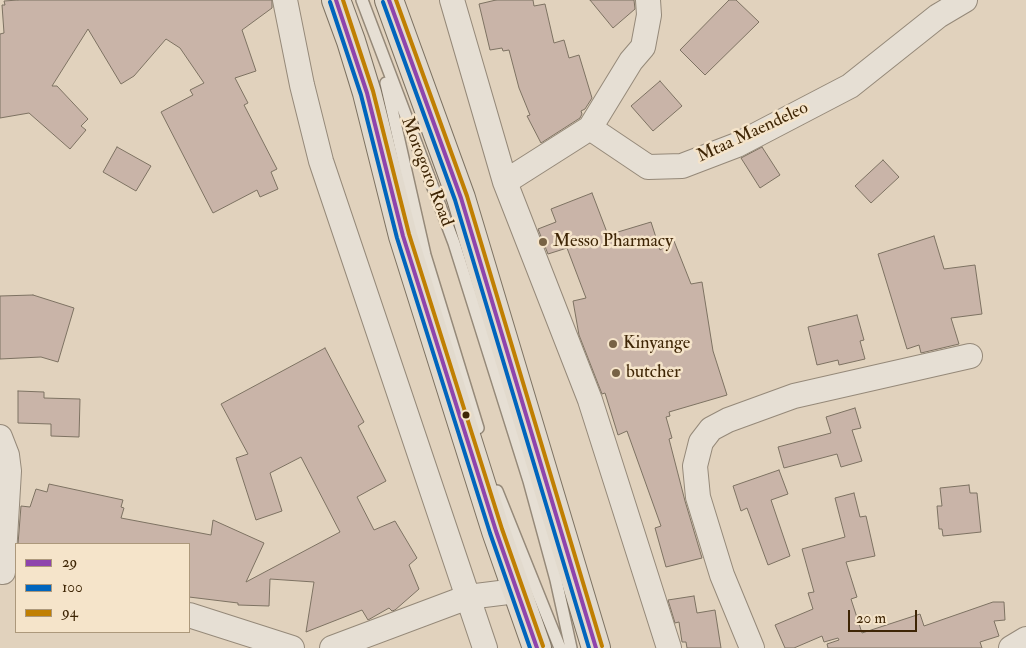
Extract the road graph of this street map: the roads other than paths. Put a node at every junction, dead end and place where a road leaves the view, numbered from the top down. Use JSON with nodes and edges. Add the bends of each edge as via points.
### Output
{"nodes":[{"id":1,"x":285,"y":0,"type":"edge"},
{"id":2,"x":336,"y":0,"type":"edge"},
{"id":3,"x":362,"y":0,"type":"edge"},
{"id":4,"x":389,"y":0,"type":"edge"},
{"id":5,"x":452,"y":0,"type":"edge"},
{"id":6,"x":648,"y":0,"type":"edge"},
{"id":7,"x":966,"y":0,"type":"edge"},
{"id":8,"x":377,"y":43,"type":"junction"},
{"id":9,"x":590,"y":128,"type":"junction"},
{"id":10,"x":505,"y":182,"type":"junction"},
{"id":11,"x":970,"y":356,"type":"dead end"},
{"id":12,"x":0,"y":437,"type":"edge"},
{"id":13,"x":6,"y":572,"type":"edge"},
{"id":14,"x":516,"y":591,"type":"junction"},
{"id":15,"x":468,"y":597,"type":"junction"},
{"id":16,"x":190,"y":615,"type":"edge"},
{"id":17,"x":1026,"y":639,"type":"edge"},
{"id":18,"x":292,"y":648,"type":"edge"},
{"id":19,"x":332,"y":648,"type":"edge"},
{"id":20,"x":484,"y":648,"type":"edge"},
{"id":21,"x":537,"y":648,"type":"edge"},
{"id":22,"x":560,"y":648,"type":"edge"},
{"id":23,"x":571,"y":648,"type":"edge"},
{"id":24,"x":596,"y":648,"type":"edge"},
{"id":25,"x":669,"y":648,"type":"edge"},
{"id":26,"x":752,"y":648,"type":"edge"},
{"id":27,"x":1011,"y":648,"type":"edge"}],
"edges":[{"from":1,"to":15,"type":"street","via":[[322,161]]},
{"from":2,"to":14,"type":"highway","name":"Morogoro Road","via":[[367,93],[403,236]]},
{"from":3,"to":8,"type":"lane","name":"Morogoro Road"},
{"from":4,"to":24,"type":"highway","name":"Morogoro Road","via":[[461,198]]},
{"from":5,"to":10,"type":"street"},
{"from":6,"to":9,"type":"street","via":[[649,15],[643,47]]},
{"from":7,"to":9,"type":"street","name":"Mtaa Maendeleo","via":[[938,16],[850,86],[737,145],[682,166],[648,166]]},
{"from":8,"to":22,"type":"lane","name":"Morogoro Road","via":[[425,254],[498,496]]},
{"from":8,"to":23,"type":"lane","name":"Morogoro Road","via":[[454,244],[529,481]]},
{"from":9,"to":10,"type":"street"},
{"from":10,"to":25,"type":"street","via":[[590,400]]},
{"from":11,"to":26,"type":"street","via":[[794,396],[728,420],[711,429],[701,442],[694,466],[698,497],[722,575]]},
{"from":12,"to":13,"type":"street","via":[[9,471]]},
{"from":14,"to":15,"type":"street"},
{"from":14,"to":21,"type":"highway","name":"Morogoro Road"},
{"from":15,"to":19,"type":"street"},
{"from":15,"to":20,"type":"street"},
{"from":16,"to":18,"type":"street"},
{"from":17,"to":27,"type":"street"}]}
